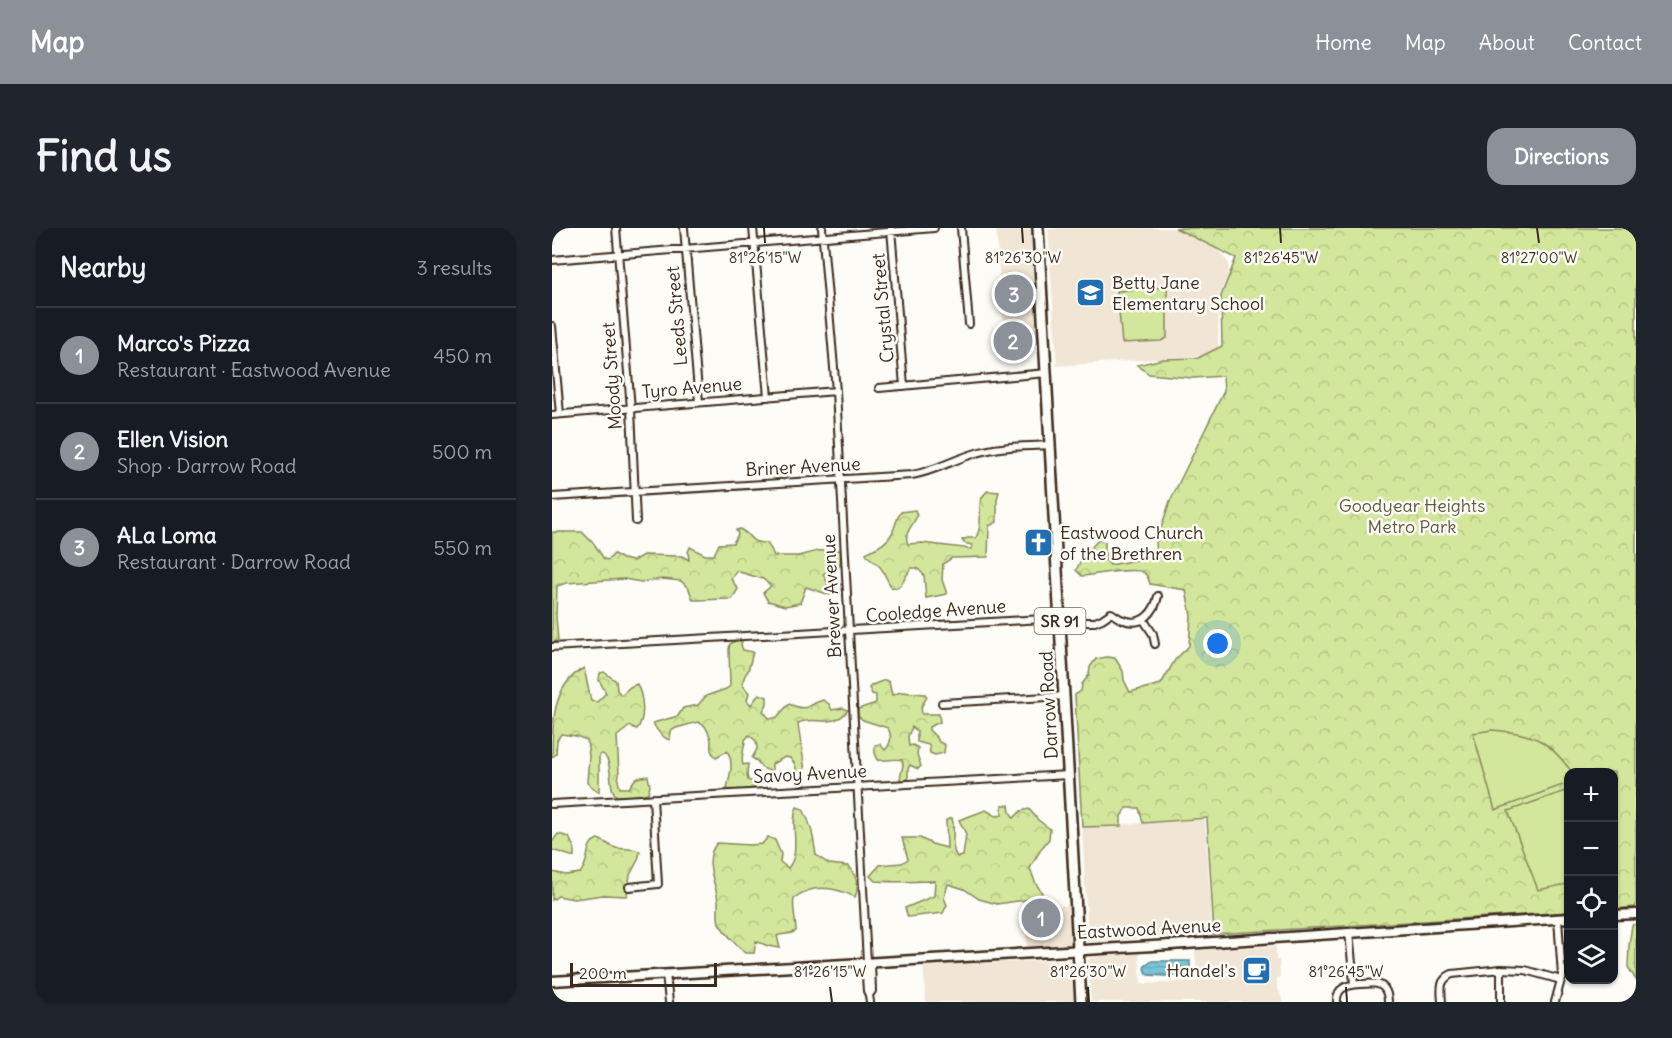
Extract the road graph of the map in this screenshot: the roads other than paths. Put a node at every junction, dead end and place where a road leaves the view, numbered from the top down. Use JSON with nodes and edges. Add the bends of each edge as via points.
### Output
{"nodes":[{"id":1,"x":616,"y":228,"type":"edge"},
{"id":2,"x":684,"y":228,"type":"edge"},
{"id":3,"x":753,"y":228,"type":"edge"},
{"id":4,"x":822,"y":228,"type":"edge"},
{"id":5,"x":934,"y":228,"type":"edge"},
{"id":6,"x":961,"y":228,"type":"edge"},
{"id":7,"x":1038,"y":228,"type":"edge"},
{"id":8,"x":892,"y":230,"type":"edge"},
{"id":9,"x":823,"y":237,"type":"junction"},
{"id":10,"x":754,"y":243,"type":"junction"},
{"id":11,"x":686,"y":249,"type":"junction"},
{"id":12,"x":618,"y":254,"type":"junction"},
{"id":13,"x":552,"y":260,"type":"edge"},
{"id":14,"x":969,"y":324,"type":"dead end"},
{"id":15,"x":552,"y":326,"type":"edge"},
{"id":16,"x":1047,"y":373,"type":"junction"},
{"id":17,"x":904,"y":386,"type":"junction"},
{"id":18,"x":879,"y":388,"type":"dead end"},
{"id":19,"x":836,"y":391,"type":"junction"},
{"id":20,"x":768,"y":397,"type":"junction"},
{"id":21,"x":699,"y":402,"type":"junction"},
{"id":22,"x":631,"y":409,"type":"junction"},
{"id":23,"x":560,"y":414,"type":"junction"},
{"id":24,"x":552,"y":415,"type":"edge"},
{"id":25,"x":1051,"y":445,"type":"junction"},
{"id":26,"x":841,"y":480,"type":"junction"},
{"id":27,"x":636,"y":492,"type":"junction"},
{"id":28,"x":552,"y":497,"type":"edge"},
{"id":29,"x":636,"y":521,"type":"dead end"},
{"id":30,"x":1158,"y":596,"type":"dead end"},
{"id":31,"x":1060,"y":618,"type":"junction"},
{"id":32,"x":1143,"y":619,"type":"junction"},
{"id":33,"x":849,"y":631,"type":"junction"},
{"id":34,"x":1155,"y":644,"type":"dead end"},
{"id":35,"x":552,"y":647,"type":"edge"},
{"id":36,"x":1065,"y":696,"type":"junction"},
{"id":37,"x":942,"y":703,"type":"dead end"},
{"id":38,"x":1069,"y":775,"type":"junction"},
{"id":39,"x":858,"y":787,"type":"junction"},
{"id":40,"x":653,"y":798,"type":"junction"},
{"id":41,"x":552,"y":804,"type":"edge"},
{"id":42,"x":629,"y":886,"type":"dead end"},
{"id":43,"x":1636,"y":914,"type":"edge"},
{"id":44,"x":1618,"y":915,"type":"edge"},
{"id":45,"x":1558,"y":919,"type":"junction"},
{"id":46,"x":1564,"y":919,"type":"edge"},
{"id":47,"x":1349,"y":932,"type":"junction"},
{"id":48,"x":1559,"y":937,"type":"junction"},
{"id":49,"x":1564,"y":937,"type":"edge"},
{"id":50,"x":1079,"y":949,"type":"junction"},
{"id":51,"x":1560,"y":949,"type":"junction"},
{"id":52,"x":1564,"y":949,"type":"edge"},
{"id":53,"x":868,"y":962,"type":"junction"},
{"id":54,"x":1501,"y":969,"type":"junction"},
{"id":55,"x":666,"y":974,"type":"junction"},
{"id":56,"x":1564,"y":974,"type":"edge"},
{"id":57,"x":1561,"y":978,"type":"junction"},
{"id":58,"x":552,"y":981,"type":"edge"},
{"id":59,"x":1354,"y":984,"type":"junction"},
{"id":60,"x":869,"y":999,"type":"edge"},
{"id":61,"x":669,"y":1002,"type":"edge"},
{"id":62,"x":1081,"y":1002,"type":"edge"},
{"id":63,"x":1337,"y":1002,"type":"edge"},
{"id":64,"x":1388,"y":1002,"type":"edge"},
{"id":65,"x":1442,"y":1002,"type":"edge"},
{"id":66,"x":1501,"y":1002,"type":"edge"},
{"id":67,"x":1555,"y":1002,"type":"edge"}],
"edges":[{"from":1,"to":12,"type":"street","name":"Moody Street"},
{"from":2,"to":11,"type":"street","name":"Leeds Street"},
{"from":3,"to":10,"type":"street"},
{"from":4,"to":9,"type":"street","name":"Brewer Avenue"},
{"from":5,"to":8,"type":"street"},
{"from":6,"to":14,"type":"street"},
{"from":7,"to":16,"type":"main road","name":"Darrow Road","number":"SR 91"},
{"from":8,"to":9,"type":"street"},
{"from":8,"to":17,"type":"street","name":"Crystal Street"},
{"from":9,"to":10,"type":"street"},
{"from":9,"to":19,"type":"street","name":"Brewer Avenue"},
{"from":10,"to":11,"type":"street"},
{"from":10,"to":20,"type":"street"},
{"from":11,"to":12,"type":"street"},
{"from":11,"to":21,"type":"street","name":"Leeds Street"},
{"from":12,"to":13,"type":"street"},
{"from":12,"to":22,"type":"street","name":"Moody Street"},
{"from":15,"to":23,"type":"street"},
{"from":16,"to":17,"type":"street"},
{"from":16,"to":25,"type":"main road","name":"Darrow Road","number":"SR 91"},
{"from":17,"to":18,"type":"street"},
{"from":19,"to":20,"type":"street","name":"Tyro Avenue"},
{"from":19,"to":26,"type":"street","name":"Brewer Avenue"},
{"from":20,"to":21,"type":"street","name":"Tyro Avenue"},
{"from":21,"to":22,"type":"street","name":"Tyro Avenue"},
{"from":22,"to":23,"type":"street","name":"Tyro Avenue"},
{"from":22,"to":27,"type":"street","name":"Moody Street"},
{"from":23,"to":24,"type":"street","name":"Tyro Avenue"},
{"from":25,"to":26,"type":"street","name":"Briner Avenue","via":[[994,449],[920,474]]},
{"from":25,"to":31,"type":"main road","name":"Darrow Road","number":"SR 91"},
{"from":26,"to":27,"type":"street","name":"Briner Avenue"},
{"from":26,"to":33,"type":"street","name":"Brewer Avenue"},
{"from":27,"to":28,"type":"street","name":"Briner Avenue"},
{"from":27,"to":29,"type":"street","name":"Moody Street"},
{"from":30,"to":32,"type":"street","via":[[1152,612]]},
{"from":31,"to":32,"type":"street","name":"Cooledge Avenue","via":[[1087,623],[1111,613],[1127,621]]},
{"from":31,"to":33,"type":"street","name":"Cooledge Avenue"},
{"from":31,"to":36,"type":"main road","name":"Darrow Road","number":"SR 91"},
{"from":32,"to":34,"type":"street"},
{"from":33,"to":35,"type":"street","name":"Cooledge Avenue"},
{"from":33,"to":39,"type":"street","name":"Brewer Avenue"},
{"from":36,"to":37,"type":"street"},
{"from":36,"to":38,"type":"main road","name":"Darrow Road","number":"SR 91"},
{"from":38,"to":39,"type":"street","name":"Savoy Avenue"},
{"from":38,"to":50,"type":"main road","name":"Darrow Road","number":"SR 91"},
{"from":39,"to":40,"type":"street","name":"Savoy Avenue"},
{"from":39,"to":53,"type":"street","name":"Brewer Avenue"},
{"from":40,"to":41,"type":"street","name":"Savoy Avenue"},
{"from":40,"to":42,"type":"street","via":[[658,884]]},
{"from":43,"to":44,"type":"street"},
{"from":45,"to":46,"type":"street","name":"Eastwood Avenue"},
{"from":45,"to":47,"type":"street","name":"Eastwood Avenue"},
{"from":45,"to":48,"type":"street"},
{"from":47,"to":50,"type":"street","name":"Eastwood Avenue"},
{"from":47,"to":59,"type":"street"},
{"from":48,"to":49,"type":"street"},
{"from":48,"to":51,"type":"street"},
{"from":50,"to":53,"type":"street","name":"Eastwood Avenue"},
{"from":50,"to":62,"type":"main road","name":"Darrow Road","number":"SR 91"},
{"from":51,"to":52,"type":"street"},
{"from":51,"to":57,"type":"street"},
{"from":53,"to":55,"type":"street","name":"Eastwood Avenue"},
{"from":53,"to":60,"type":"street","name":"Brewer Avenue","via":[[872,991]]},
{"from":54,"to":57,"type":"street"},
{"from":54,"to":65,"type":"street","via":[[1448,975],[1441,983]]},
{"from":54,"to":66,"type":"street"},
{"from":55,"to":58,"type":"street","name":"Eastwood Avenue"},
{"from":55,"to":61,"type":"street"},
{"from":56,"to":57,"type":"street"},
{"from":57,"to":67,"type":"street"},
{"from":59,"to":63,"type":"street","via":[[1340,990]]},
{"from":59,"to":64,"type":"street","via":[[1379,984]]}]}
